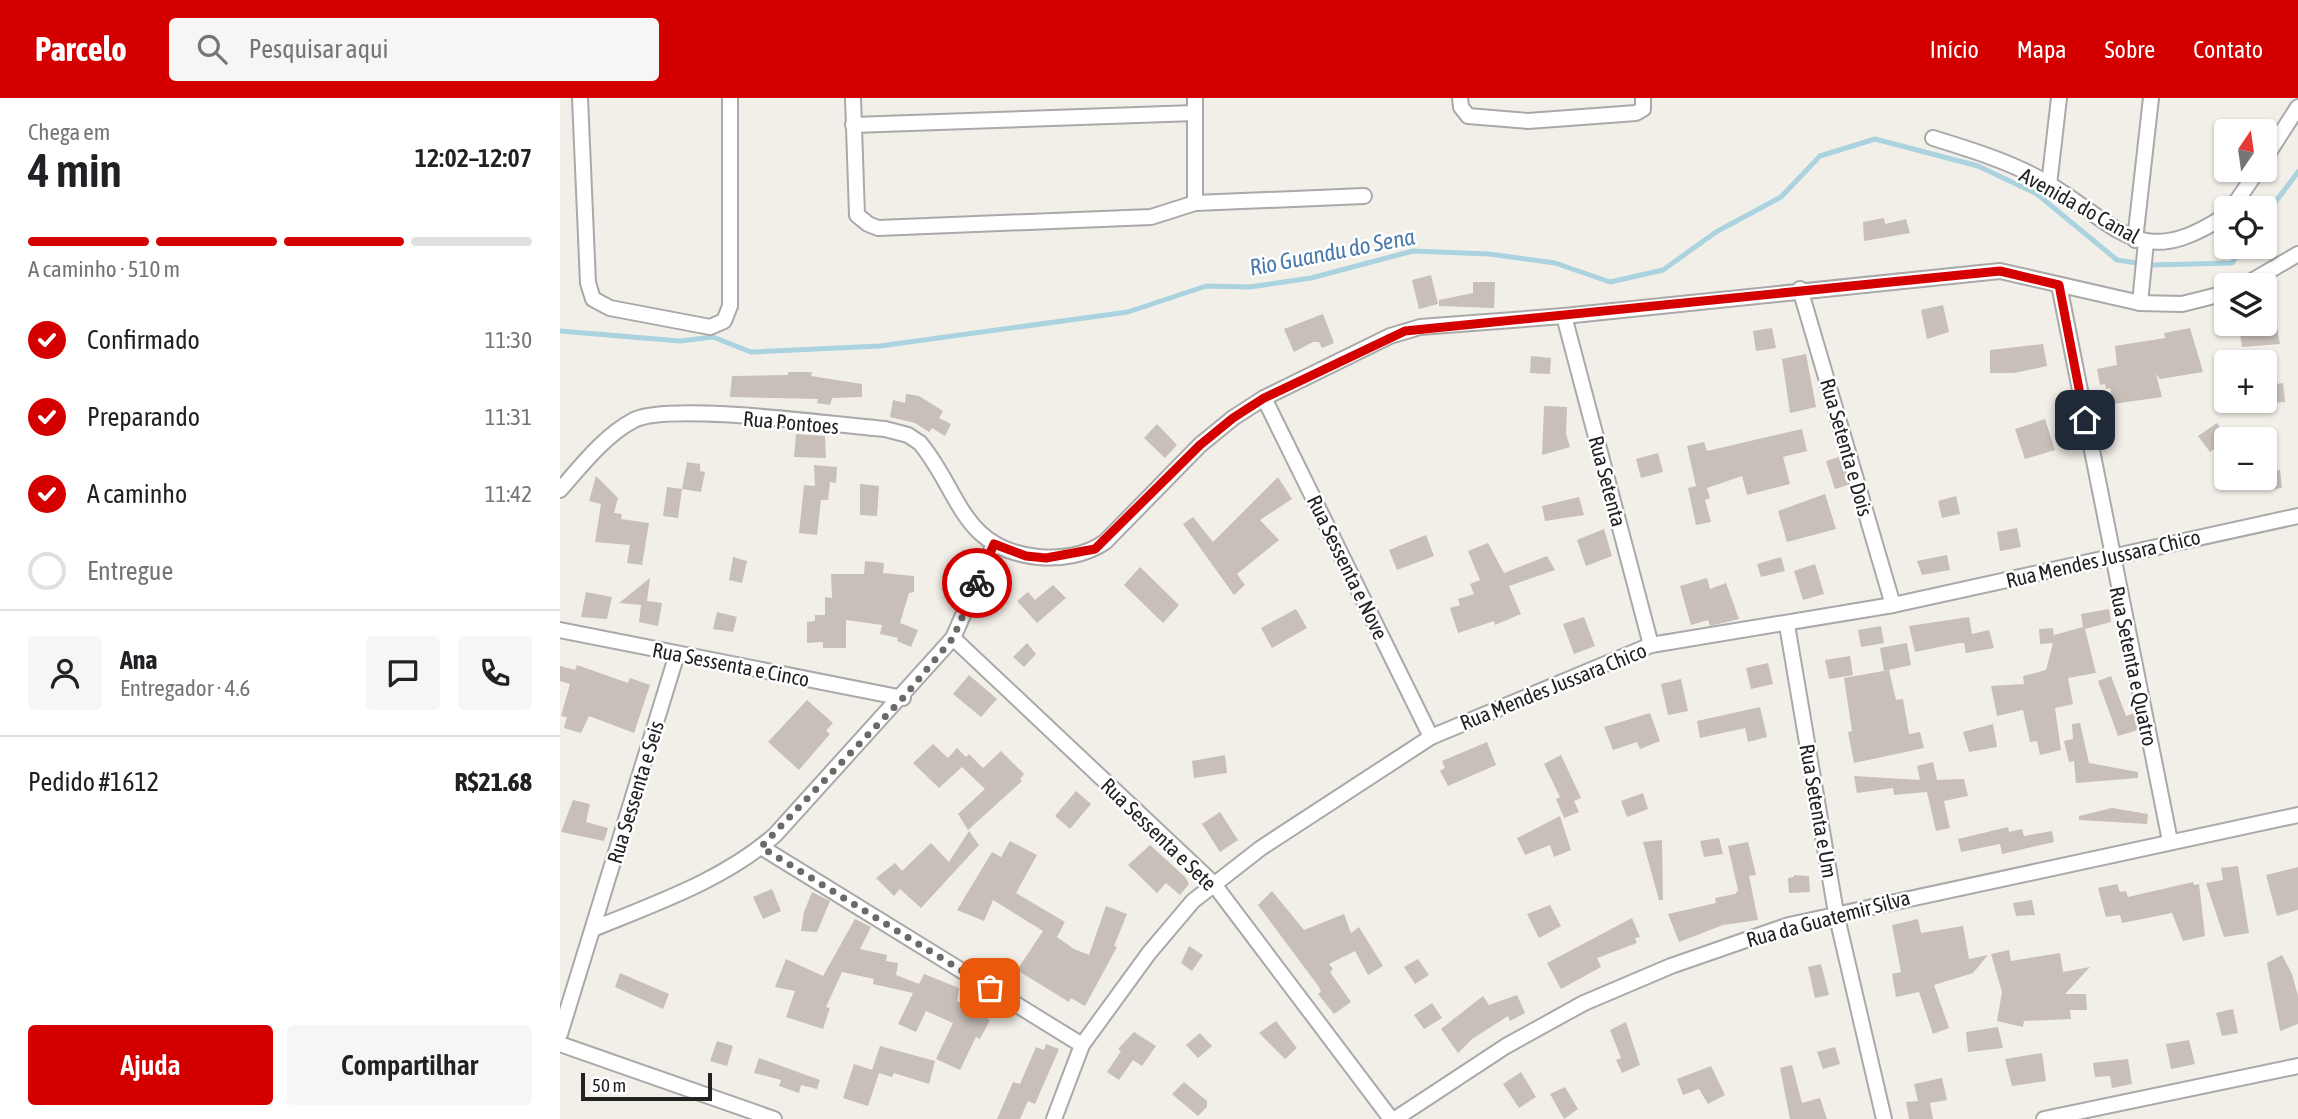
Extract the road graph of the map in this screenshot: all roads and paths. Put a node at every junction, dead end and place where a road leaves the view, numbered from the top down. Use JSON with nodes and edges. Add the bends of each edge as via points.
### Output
{"nodes":[{"id":1,"x":580,"y":98,"type":"edge"},
{"id":2,"x":730,"y":98,"type":"edge"},
{"id":3,"x":853,"y":98,"type":"edge"},
{"id":4,"x":1195,"y":98,"type":"edge"},
{"id":5,"x":1460,"y":98,"type":"edge"},
{"id":6,"x":1643,"y":98,"type":"edge"},
{"id":7,"x":2059,"y":98,"type":"edge"},
{"id":8,"x":2151,"y":98,"type":"edge"},
{"id":9,"x":2298,"y":107,"type":"edge"},
{"id":10,"x":1195,"y":113,"type":"junction"},
{"id":11,"x":853,"y":125,"type":"junction"},
{"id":12,"x":1933,"y":138,"type":"dead end"},
{"id":13,"x":2277,"y":140,"type":"edge"},
{"id":14,"x":2049,"y":184,"type":"junction"},
{"id":15,"x":1364,"y":196,"type":"dead end"},
{"id":16,"x":1195,"y":202,"type":"junction"},
{"id":17,"x":2214,"y":222,"type":"edge"},
{"id":18,"x":2142,"y":245,"type":"junction"},
{"id":19,"x":2298,"y":254,"type":"edge"},
{"id":20,"x":2266,"y":273,"type":"edge"},
{"id":21,"x":2059,"y":285,"type":"junction"},
{"id":22,"x":1800,"y":289,"type":"junction"},
{"id":23,"x":2214,"y":296,"type":"edge"},
{"id":24,"x":2141,"y":297,"type":"junction"},
{"id":25,"x":1564,"y":316,"type":"junction"},
{"id":26,"x":1264,"y":398,"type":"junction"},
{"id":27,"x":560,"y":490,"type":"edge"},
{"id":28,"x":2298,"y":516,"type":"edge"},
{"id":29,"x":994,"y":544,"type":"junction"},
{"id":30,"x":2112,"y":556,"type":"junction"},
{"id":31,"x":1893,"y":605,"type":"junction"},
{"id":32,"x":1787,"y":625,"type":"junction"},
{"id":33,"x":560,"y":630,"type":"edge"},
{"id":34,"x":953,"y":638,"type":"junction"},
{"id":35,"x":1651,"y":645,"type":"junction"},
{"id":36,"x":677,"y":654,"type":"junction"},
{"id":37,"x":903,"y":698,"type":"junction"},
{"id":38,"x":1431,"y":737,"type":"junction"},
{"id":39,"x":2298,"y":816,"type":"edge"},
{"id":40,"x":2171,"y":841,"type":"junction"},
{"id":41,"x":761,"y":847,"type":"junction"},
{"id":42,"x":1213,"y":883,"type":"junction"},
{"id":43,"x":1836,"y":912,"type":"junction"},
{"id":44,"x":593,"y":929,"type":"junction"},
{"id":45,"x":560,"y":1034,"type":"edge"},
{"id":46,"x":560,"y":1044,"type":"edge"},
{"id":47,"x":1082,"y":1045,"type":"junction"},
{"id":48,"x":2298,"y":1066,"type":"edge"},
{"id":49,"x":774,"y":1119,"type":"edge"},
{"id":50,"x":1054,"y":1119,"type":"edge"},
{"id":51,"x":1393,"y":1119,"type":"edge"},
{"id":52,"x":1884,"y":1119,"type":"edge"},
{"id":53,"x":2044,"y":1119,"type":"edge"}],
"edges":[{"from":1,"to":2,"type":"street","via":[[588,283],[593,299],[610,308],[710,327],[724,321],[730,306]]},
{"from":3,"to":11,"type":"street"},
{"from":4,"to":10,"type":"street"},
{"from":5,"to":6,"type":"street","via":[[1468,116],[1528,121],[1636,113],[1643,109]]},
{"from":7,"to":14,"type":"street"},
{"from":8,"to":18,"type":"street"},
{"from":9,"to":13,"type":"street"},
{"from":10,"to":11,"type":"street"},
{"from":10,"to":16,"type":"street"},
{"from":11,"to":16,"type":"street","via":[[857,215],[878,228],[1151,217]]},
{"from":12,"to":14,"type":"street","name":"Avenida do Canal"},
{"from":14,"to":18,"type":"street","name":"Avenida do Canal"},
{"from":15,"to":16,"type":"street"},
{"from":17,"to":18,"type":"street","name":"Avenida do Canal","via":[[2185,238]]},
{"from":18,"to":24,"type":"street"},
{"from":19,"to":20,"type":"street"},
{"from":21,"to":22,"type":"street","via":[[2000,271]]},
{"from":21,"to":24,"type":"street"},
{"from":21,"to":30,"type":"street","name":"Rua Setenta e Quatro"},
{"from":22,"to":25,"type":"street"},
{"from":22,"to":31,"type":"street","name":"Rua Setenta e Dois"},
{"from":23,"to":24,"type":"street","via":[[2182,304]]},
{"from":25,"to":26,"type":"street","via":[[1405,331]]},
{"from":25,"to":35,"type":"street","name":"Rua Setenta"},
{"from":26,"to":29,"type":"street","via":[[1200,445],[1095,549],[1046,558]]},
{"from":26,"to":38,"type":"street","name":"Rua Sessenta e Nove"},
{"from":27,"to":29,"type":"street","name":"Rua Pontoes","via":[[620,430],[648,415],[885,429],[920,443],[961,512],[977,533]]},
{"from":28,"to":30,"type":"street","name":"Rua Mendes Jussara Chico"},
{"from":29,"to":34,"type":"street"},
{"from":30,"to":31,"type":"street","name":"Rua Mendes Jussara Chico"},
{"from":30,"to":40,"type":"street","name":"Rua Setenta e Quatro"},
{"from":31,"to":32,"type":"street","name":"Rua Mendes Jussara Chico"},
{"from":32,"to":35,"type":"street","name":"Rua Mendes Jussara Chico"},
{"from":32,"to":43,"type":"street","name":"Rua Setenta e Um"},
{"from":33,"to":36,"type":"street","name":"Rua Sessenta e Cinco"},
{"from":34,"to":37,"type":"street"},
{"from":34,"to":42,"type":"street","name":"Rua Sessenta e Sete"},
{"from":35,"to":38,"type":"street","name":"Rua Mendes Jussara Chico"},
{"from":36,"to":37,"type":"street","name":"Rua Sessenta e Cinco"},
{"from":36,"to":44,"type":"street","name":"Rua Sessenta e Seis"},
{"from":37,"to":41,"type":"street"},
{"from":38,"to":42,"type":"street","name":"Rua Mendes Jussara Chico"},
{"from":39,"to":40,"type":"street","name":"Rua da Guatemir Silva"},
{"from":40,"to":43,"type":"street","name":"Rua da Guatemir Silva"},
{"from":41,"to":44,"type":"street","via":[[745,860],[673,896]]},
{"from":41,"to":47,"type":"street"},
{"from":42,"to":47,"type":"street","name":"Rua Mendes Jussara Chico","via":[[1172,923]]},
{"from":42,"to":51,"type":"street","name":"Rua Sessenta e Sete"},
{"from":43,"to":51,"type":"street","name":"Rua da Guatemir Silva","via":[[1611,990],[1506,1046]]},
{"from":43,"to":52,"type":"street","name":"Rua Setenta e Um"},
{"from":44,"to":45,"type":"street","name":"Rua Sessenta e Seis"},
{"from":46,"to":49,"type":"street"},
{"from":47,"to":50,"type":"street","name":"Rua Mendes Jussara Chico"},
{"from":48,"to":53,"type":"street"}]}
